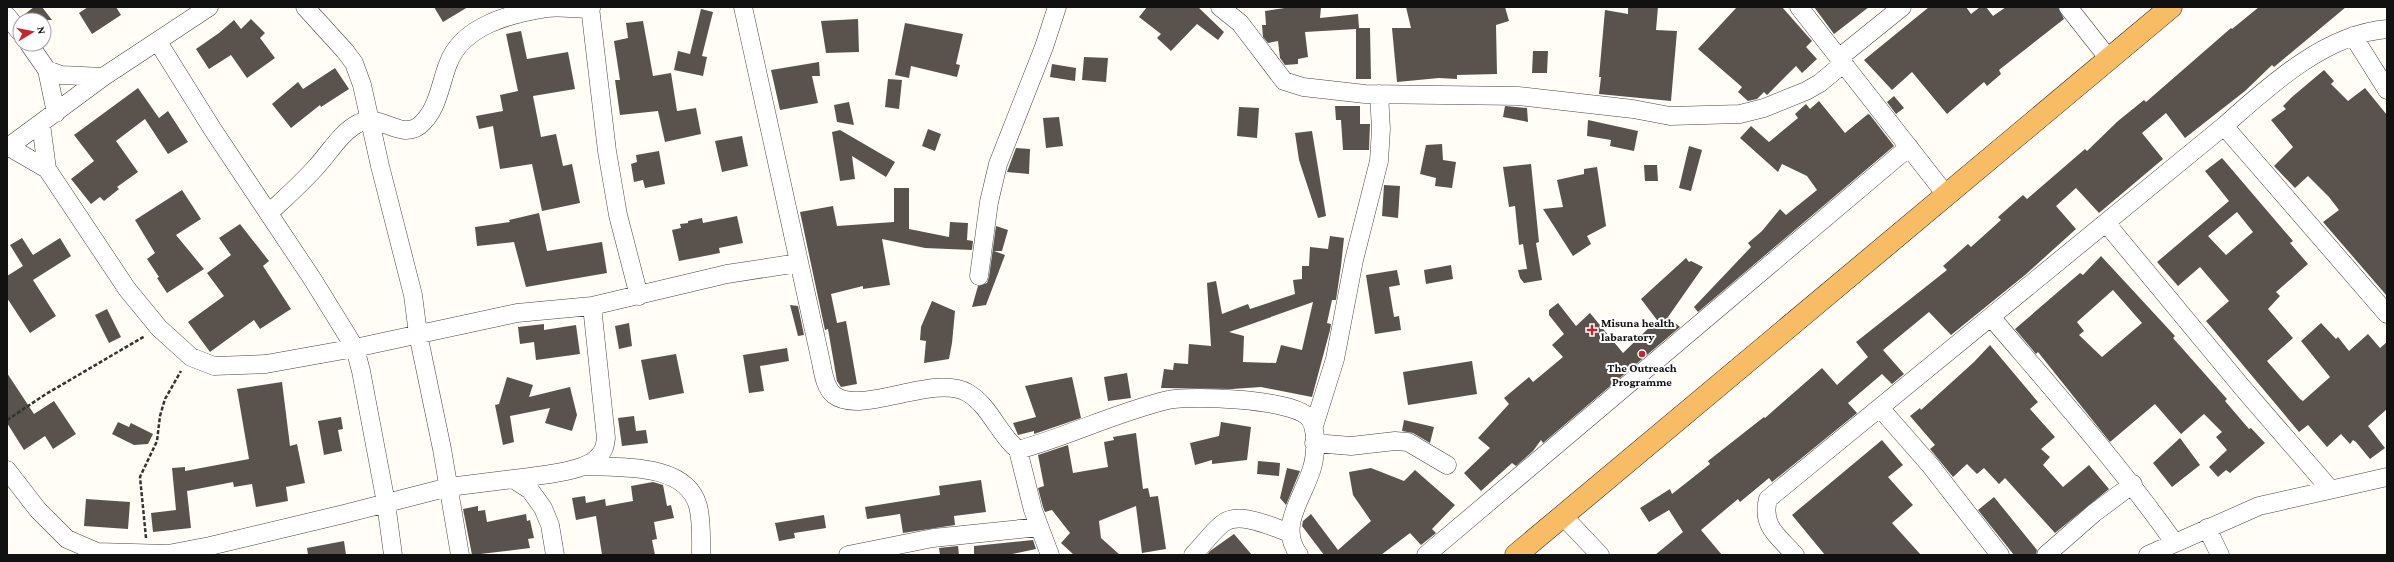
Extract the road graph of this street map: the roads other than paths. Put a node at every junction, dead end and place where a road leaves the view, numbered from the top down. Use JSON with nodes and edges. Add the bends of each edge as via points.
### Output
{"nodes":[{"id":1,"x":209,"y":7,"type":"edge"},
{"id":2,"x":305,"y":7,"type":"edge"},
{"id":3,"x":743,"y":7,"type":"edge"},
{"id":4,"x":1057,"y":7,"type":"edge"},
{"id":5,"x":1220,"y":7,"type":"edge"},
{"id":6,"x":1799,"y":7,"type":"edge"},
{"id":7,"x":1902,"y":7,"type":"edge"},
{"id":8,"x":2068,"y":7,"type":"edge"},
{"id":9,"x":2171,"y":7,"type":"edge"},
{"id":10,"x":591,"y":8,"type":"edge"},
{"id":11,"x":2387,"y":29,"type":"edge"},
{"id":12,"x":2353,"y":36,"type":"junction"},
{"id":13,"x":158,"y":42,"type":"junction"},
{"id":14,"x":35,"y":52,"type":"edge"},
{"id":15,"x":2109,"y":59,"type":"junction"},
{"id":16,"x":1842,"y":60,"type":"junction"},
{"id":17,"x":47,"y":70,"type":"junction"},
{"id":18,"x":103,"y":77,"type":"junction"},
{"id":19,"x":2387,"y":90,"type":"edge"},
{"id":20,"x":1379,"y":94,"type":"junction"},
{"id":21,"x":56,"y":113,"type":"junction"},
{"id":22,"x":371,"y":119,"type":"junction"},
{"id":23,"x":41,"y":124,"type":"junction"},
{"id":24,"x":2224,"y":126,"type":"junction"},
{"id":25,"x":8,"y":147,"type":"edge"},
{"id":26,"x":1909,"y":147,"type":"junction"},
{"id":27,"x":47,"y":169,"type":"junction"},
{"id":28,"x":1947,"y":196,"type":"junction"},
{"id":29,"x":269,"y":213,"type":"junction"},
{"id":30,"x":2106,"y":222,"type":"junction"},
{"id":31,"x":798,"y":263,"type":"junction"},
{"id":32,"x":979,"y":276,"type":"dead end"},
{"id":33,"x":639,"y":296,"type":"junction"},
{"id":34,"x":592,"y":306,"type":"junction"},
{"id":35,"x":2387,"y":314,"type":"edge"},
{"id":36,"x":1991,"y":317,"type":"junction"},
{"id":37,"x":418,"y":334,"type":"junction"},
{"id":38,"x":355,"y":348,"type":"junction"},
{"id":39,"x":1880,"y":408,"type":"junction"},
{"id":40,"x":1314,"y":434,"type":"junction"},
{"id":41,"x":1018,"y":450,"type":"junction"},
{"id":42,"x":1447,"y":465,"type":"dead end"},
{"id":43,"x":584,"y":466,"type":"junction"},
{"id":44,"x":7,"y":470,"type":"edge"},
{"id":45,"x":2387,"y":477,"type":"edge"},
{"id":46,"x":512,"y":480,"type":"junction"},
{"id":47,"x":2133,"y":484,"type":"junction"},
{"id":48,"x":449,"y":487,"type":"junction"},
{"id":49,"x":2330,"y":489,"type":"junction"},
{"id":50,"x":386,"y":503,"type":"junction"},
{"id":51,"x":1563,"y":516,"type":"junction"},
{"id":52,"x":1039,"y":527,"type":"junction"},
{"id":53,"x":2206,"y":528,"type":"junction"},
{"id":54,"x":1290,"y":533,"type":"junction"},
{"id":55,"x":2174,"y":542,"type":"junction"},
{"id":56,"x":211,"y":551,"type":"edge"},
{"id":57,"x":393,"y":555,"type":"edge"},
{"id":58,"x":460,"y":555,"type":"edge"},
{"id":59,"x":555,"y":555,"type":"edge"},
{"id":60,"x":701,"y":555,"type":"edge"},
{"id":61,"x":848,"y":555,"type":"edge"},
{"id":62,"x":1050,"y":555,"type":"edge"},
{"id":63,"x":1193,"y":555,"type":"edge"},
{"id":64,"x":1299,"y":555,"type":"edge"},
{"id":65,"x":1426,"y":555,"type":"edge"},
{"id":66,"x":1516,"y":555,"type":"edge"},
{"id":67,"x":1600,"y":555,"type":"edge"},
{"id":68,"x":1795,"y":555,"type":"edge"},
{"id":69,"x":2000,"y":555,"type":"edge"},
{"id":70,"x":2046,"y":555,"type":"edge"},
{"id":71,"x":2148,"y":555,"type":"edge"},
{"id":72,"x":2220,"y":555,"type":"edge"}],
"edges":[{"from":1,"to":13,"type":"street"},
{"from":2,"to":22,"type":"street","via":[[354,63]]},
{"from":3,"to":31,"type":"street"},
{"from":4,"to":32,"type":"street","via":[[998,164],[989,202]]},
{"from":5,"to":20,"type":"street","via":[[1240,23],[1280,78],[1289,84]]},
{"from":6,"to":16,"type":"street"},
{"from":7,"to":16,"type":"street"},
{"from":8,"to":15,"type":"street"},
{"from":9,"to":15,"type":"highway"},
{"from":10,"to":22,"type":"street","via":[[547,8],[492,22],[469,34],[456,47],[434,106],[418,126],[408,130],[396,129]]},
{"from":10,"to":33,"type":"street","via":[[607,151],[620,223]]},
{"from":11,"to":12,"type":"street"},
{"from":12,"to":19,"type":"street"},
{"from":12,"to":24,"type":"street","via":[[2300,65],[2270,86]]},
{"from":13,"to":18,"type":"street"},
{"from":13,"to":29,"type":"street"},
{"from":14,"to":17,"type":"street"},
{"from":15,"to":28,"type":"highway"},
{"from":16,"to":20,"type":"street","via":[[1820,83],[1806,91],[1764,108],[1740,114],[1670,116],[1633,109],[1518,96]]},
{"from":16,"to":26,"type":"street"},
{"from":17,"to":18,"type":"street","via":[[61,75]]},
{"from":17,"to":21,"type":"street"},
{"from":18,"to":21,"type":"street"},
{"from":20,"to":40,"type":"street","via":[[1379,161],[1354,260],[1335,359]]},
{"from":21,"to":23,"type":"street"},
{"from":22,"to":29,"type":"street","via":[[358,123],[341,137],[318,165]]},
{"from":22,"to":37,"type":"street","via":[[380,166],[413,295]]},
{"from":23,"to":25,"type":"street"},
{"from":23,"to":27,"type":"street"},
{"from":24,"to":30,"type":"street"},
{"from":24,"to":35,"type":"street"},
{"from":25,"to":27,"type":"street"},
{"from":26,"to":28,"type":"street"},
{"from":26,"to":65,"type":"street"},
{"from":27,"to":38,"type":"street","via":[[127,289],[159,328],[191,358],[214,366],[233,367],[266,364]]},
{"from":28,"to":51,"type":"highway"},
{"from":29,"to":38,"type":"street"},
{"from":30,"to":36,"type":"street"},
{"from":30,"to":49,"type":"street"},
{"from":31,"to":33,"type":"street","via":[[727,274]]},
{"from":31,"to":41,"type":"street","via":[[827,385],[834,395],[849,402],[935,389],[955,389],[968,393],[981,405]]},
{"from":33,"to":34,"type":"street"},
{"from":34,"to":37,"type":"street","via":[[516,313]]},
{"from":34,"to":43,"type":"street","via":[[606,438],[605,448],[598,458]]},
{"from":36,"to":39,"type":"street"},
{"from":36,"to":47,"type":"street"},
{"from":37,"to":38,"type":"street"},
{"from":37,"to":48,"type":"street"},
{"from":38,"to":50,"type":"street"},
{"from":39,"to":68,"type":"street","via":[[1768,499],[1765,513],[1770,527]]},
{"from":39,"to":69,"type":"street","via":[[1930,465]]},
{"from":40,"to":41,"type":"street","via":[[1307,416],[1294,410],[1202,396],[1168,400]]},
{"from":40,"to":42,"type":"street","via":[[1351,446],[1408,442]]},
{"from":40,"to":54,"type":"street","via":[[1312,467],[1291,518]]},
{"from":41,"to":52,"type":"street"},
{"from":43,"to":46,"type":"street"},
{"from":43,"to":60,"type":"street","via":[[651,471],[666,474],[681,482],[698,505],[702,526]]},
{"from":44,"to":56,"type":"street","via":[[38,510],[67,539],[97,552],[168,554]]},
{"from":45,"to":49,"type":"street"},
{"from":46,"to":48,"type":"street"},
{"from":46,"to":59,"type":"street","via":[[530,490],[543,508],[550,525]]},
{"from":47,"to":55,"type":"street"},
{"from":47,"to":70,"type":"street"},
{"from":48,"to":50,"type":"street"},
{"from":48,"to":58,"type":"street"},
{"from":49,"to":53,"type":"street","via":[[2259,506]]},
{"from":50,"to":56,"type":"street"},
{"from":50,"to":57,"type":"street"},
{"from":51,"to":66,"type":"highway"},
{"from":51,"to":67,"type":"street"},
{"from":52,"to":61,"type":"street","via":[[933,538]]},
{"from":52,"to":62,"type":"street"},
{"from":53,"to":55,"type":"street"},
{"from":53,"to":72,"type":"street"},
{"from":54,"to":63,"type":"street","via":[[1239,518],[1230,519],[1213,532]]},
{"from":54,"to":64,"type":"street"},
{"from":55,"to":71,"type":"street"}]}
